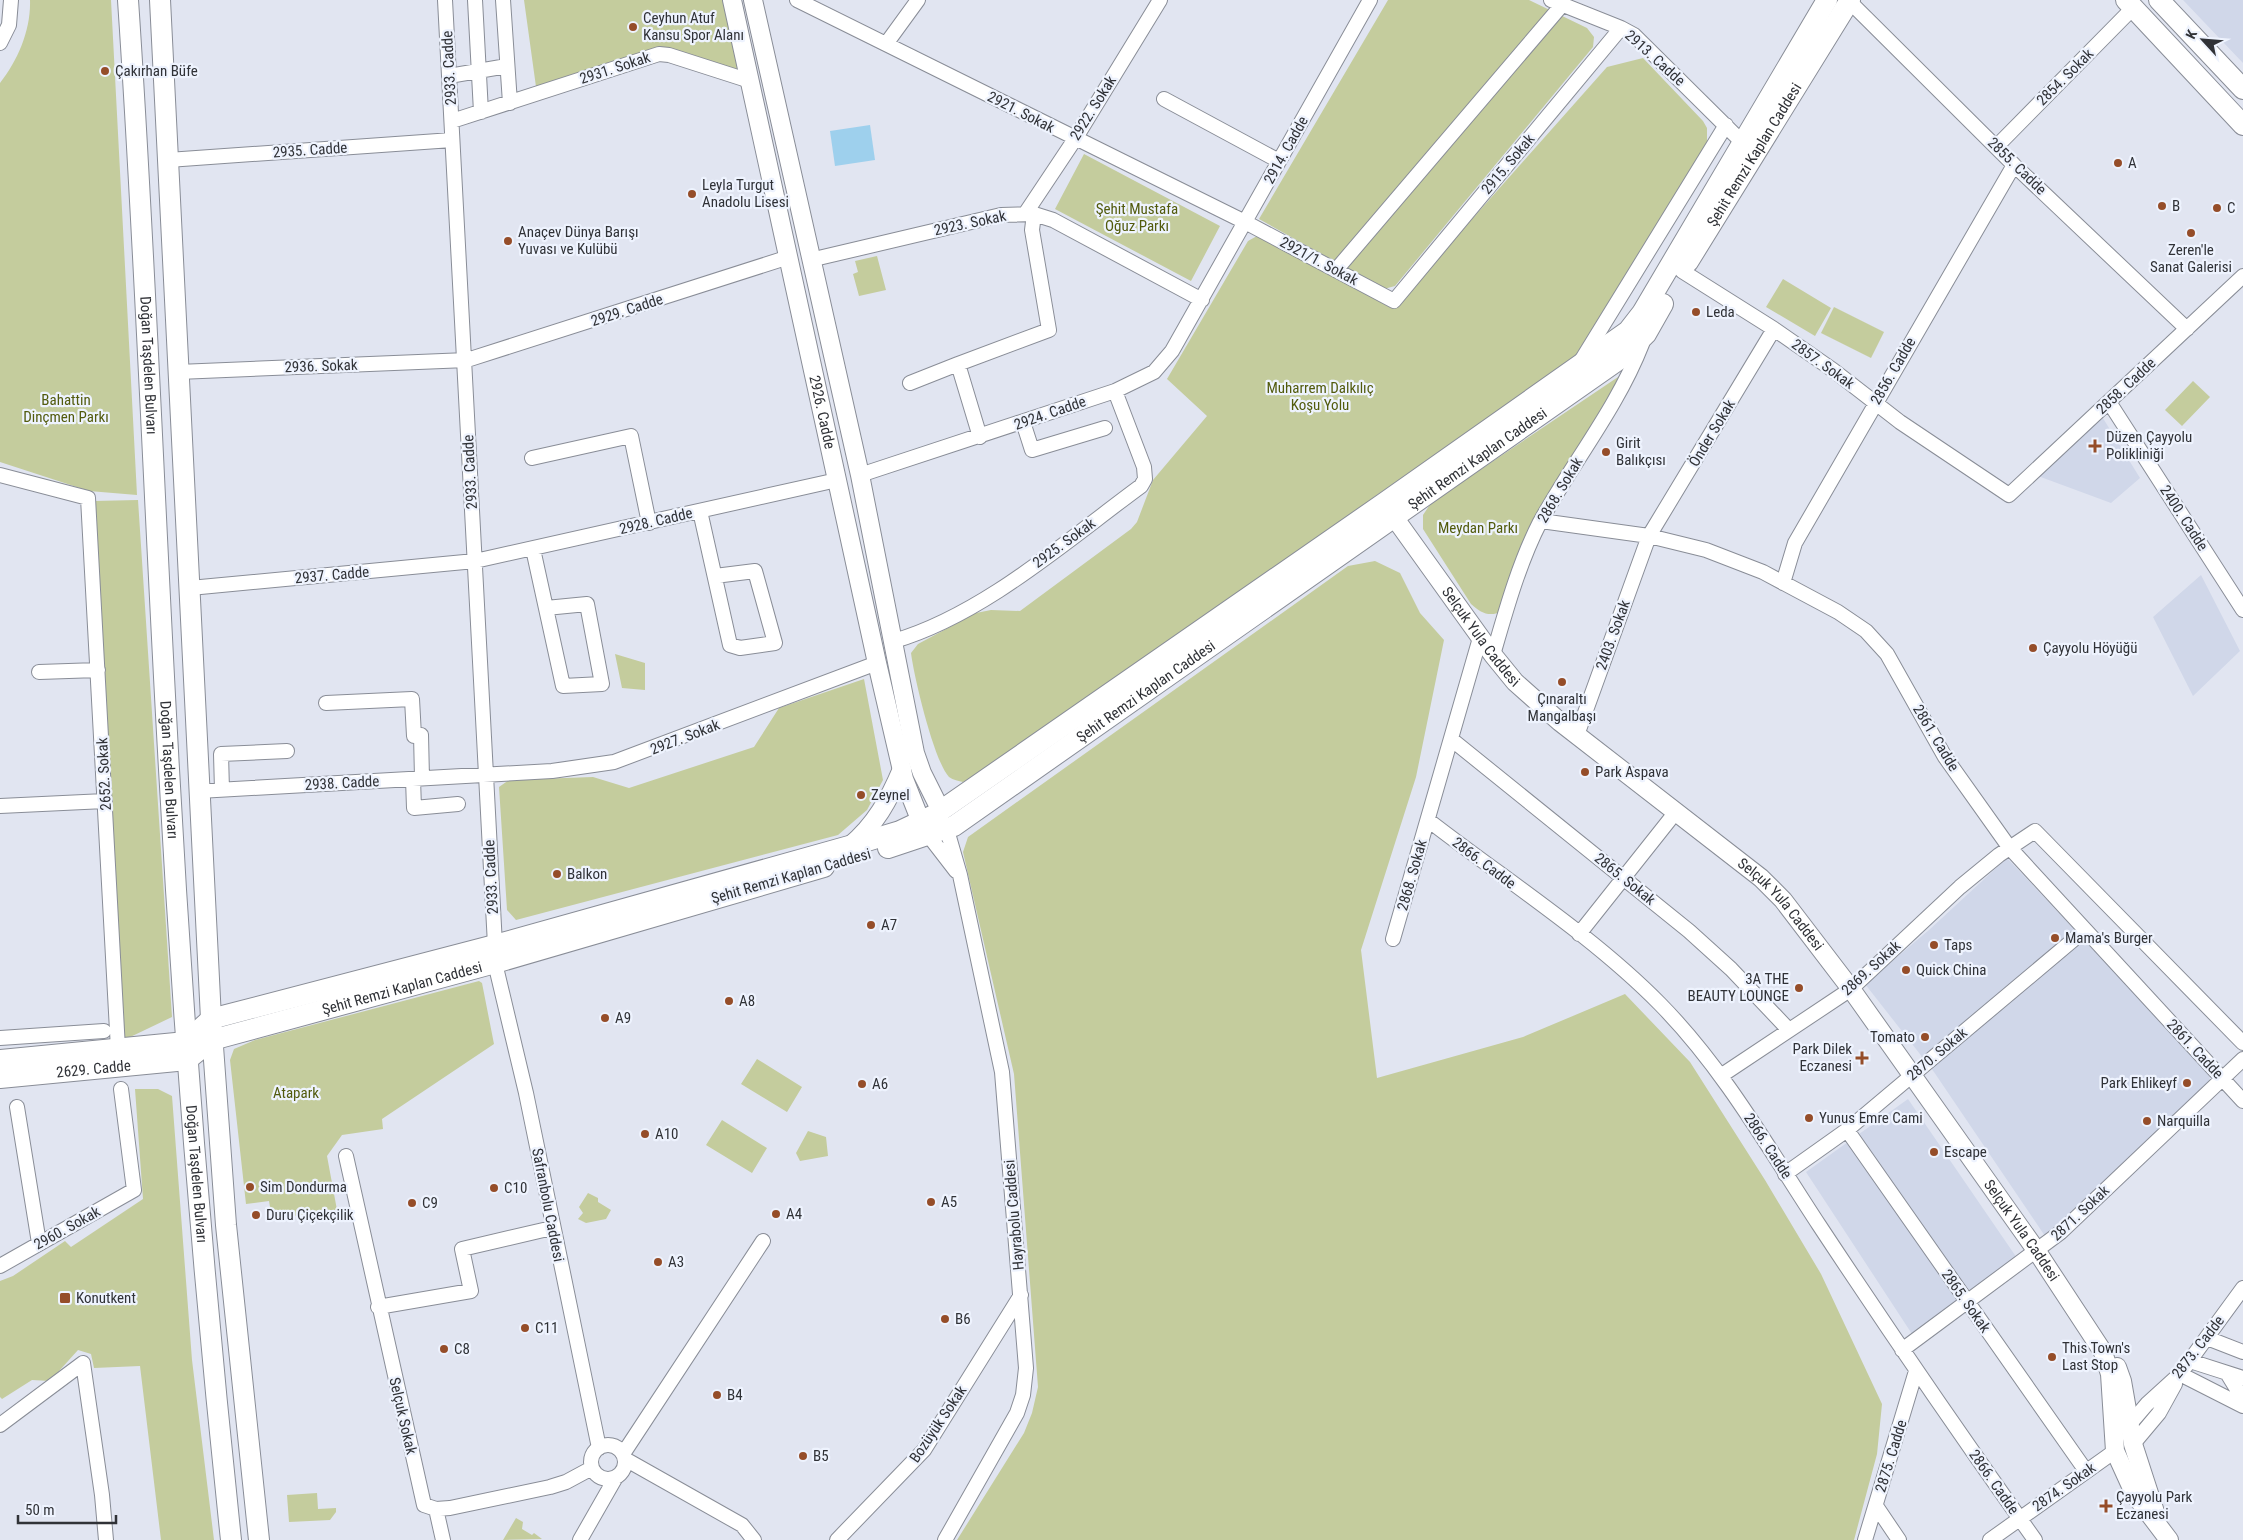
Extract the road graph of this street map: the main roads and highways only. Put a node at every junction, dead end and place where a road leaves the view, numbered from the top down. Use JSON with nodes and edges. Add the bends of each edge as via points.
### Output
{"nodes":[{"id":1,"x":128,"y":0,"type":"edge"},
{"id":2,"x":160,"y":0,"type":"edge"},
{"id":3,"x":1827,"y":0,"type":"edge"},
{"id":4,"x":1849,"y":0,"type":"edge"},
{"id":5,"x":2159,"y":0,"type":"edge"},
{"id":6,"x":2130,"y":4,"type":"edge"},
{"id":7,"x":2243,"y":89,"type":"edge"},
{"id":8,"x":2243,"y":126,"type":"edge"},
{"id":9,"x":1389,"y":510,"type":"junction"},
{"id":10,"x":935,"y":825,"type":"junction"},
{"id":11,"x":495,"y":954,"type":"junction"},
{"id":12,"x":211,"y":1019,"type":"junction"},
{"id":13,"x":212,"y":1040,"type":"junction"},
{"id":14,"x":187,"y":1051,"type":"junction"},
{"id":15,"x":0,"y":1060,"type":"edge"},
{"id":16,"x":0,"y":1078,"type":"edge"},
{"id":17,"x":231,"y":1540,"type":"edge"},
{"id":18,"x":259,"y":1540,"type":"edge"}],
"edges":[{"from":1,"to":14,"type":"main road","name":"Doğan Taşdelen Bulvarı"},
{"from":2,"to":12,"type":"main road","name":"Doğan Taşdelen Bulvarı"},
{"from":3,"to":9,"type":"main road","name":"Şehit Remzi Kaplan Caddesi","via":[[1636,323]]},
{"from":4,"to":9,"type":"main road","name":"Şehit Remzi Kaplan Caddesi","via":[[1646,334],[1624,356]]},
{"from":5,"to":7,"type":"main road"},
{"from":6,"to":8,"type":"main road"},
{"from":9,"to":10,"type":"main road","name":"Şehit Remzi Kaplan Caddesi"},
{"from":10,"to":11,"type":"main road","name":"Şehit Remzi Kaplan Caddesi"},
{"from":10,"to":11,"type":"main road","name":"Şehit Remzi Kaplan Caddesi","via":[[850,846]]},
{"from":11,"to":12,"type":"main road","name":"Şehit Remzi Kaplan Caddesi"},
{"from":11,"to":13,"type":"main road","name":"Şehit Remzi Kaplan Caddesi"},
{"from":12,"to":13,"type":"main road","name":"Doğan Taşdelen Bulvarı"},
{"from":12,"to":14,"type":"main road"},
{"from":13,"to":14,"type":"main road"},
{"from":13,"to":18,"type":"main road","name":"Doğan Taşdelen Bulvarı","via":[[226,1225]]},
{"from":14,"to":15,"type":"main road","name":"2629. Cadde","via":[[118,1049]]},
{"from":14,"to":16,"type":"main road","name":"2629. Cadde"},
{"from":14,"to":17,"type":"main road","name":"Doğan Taşdelen Bulvarı"}]}
